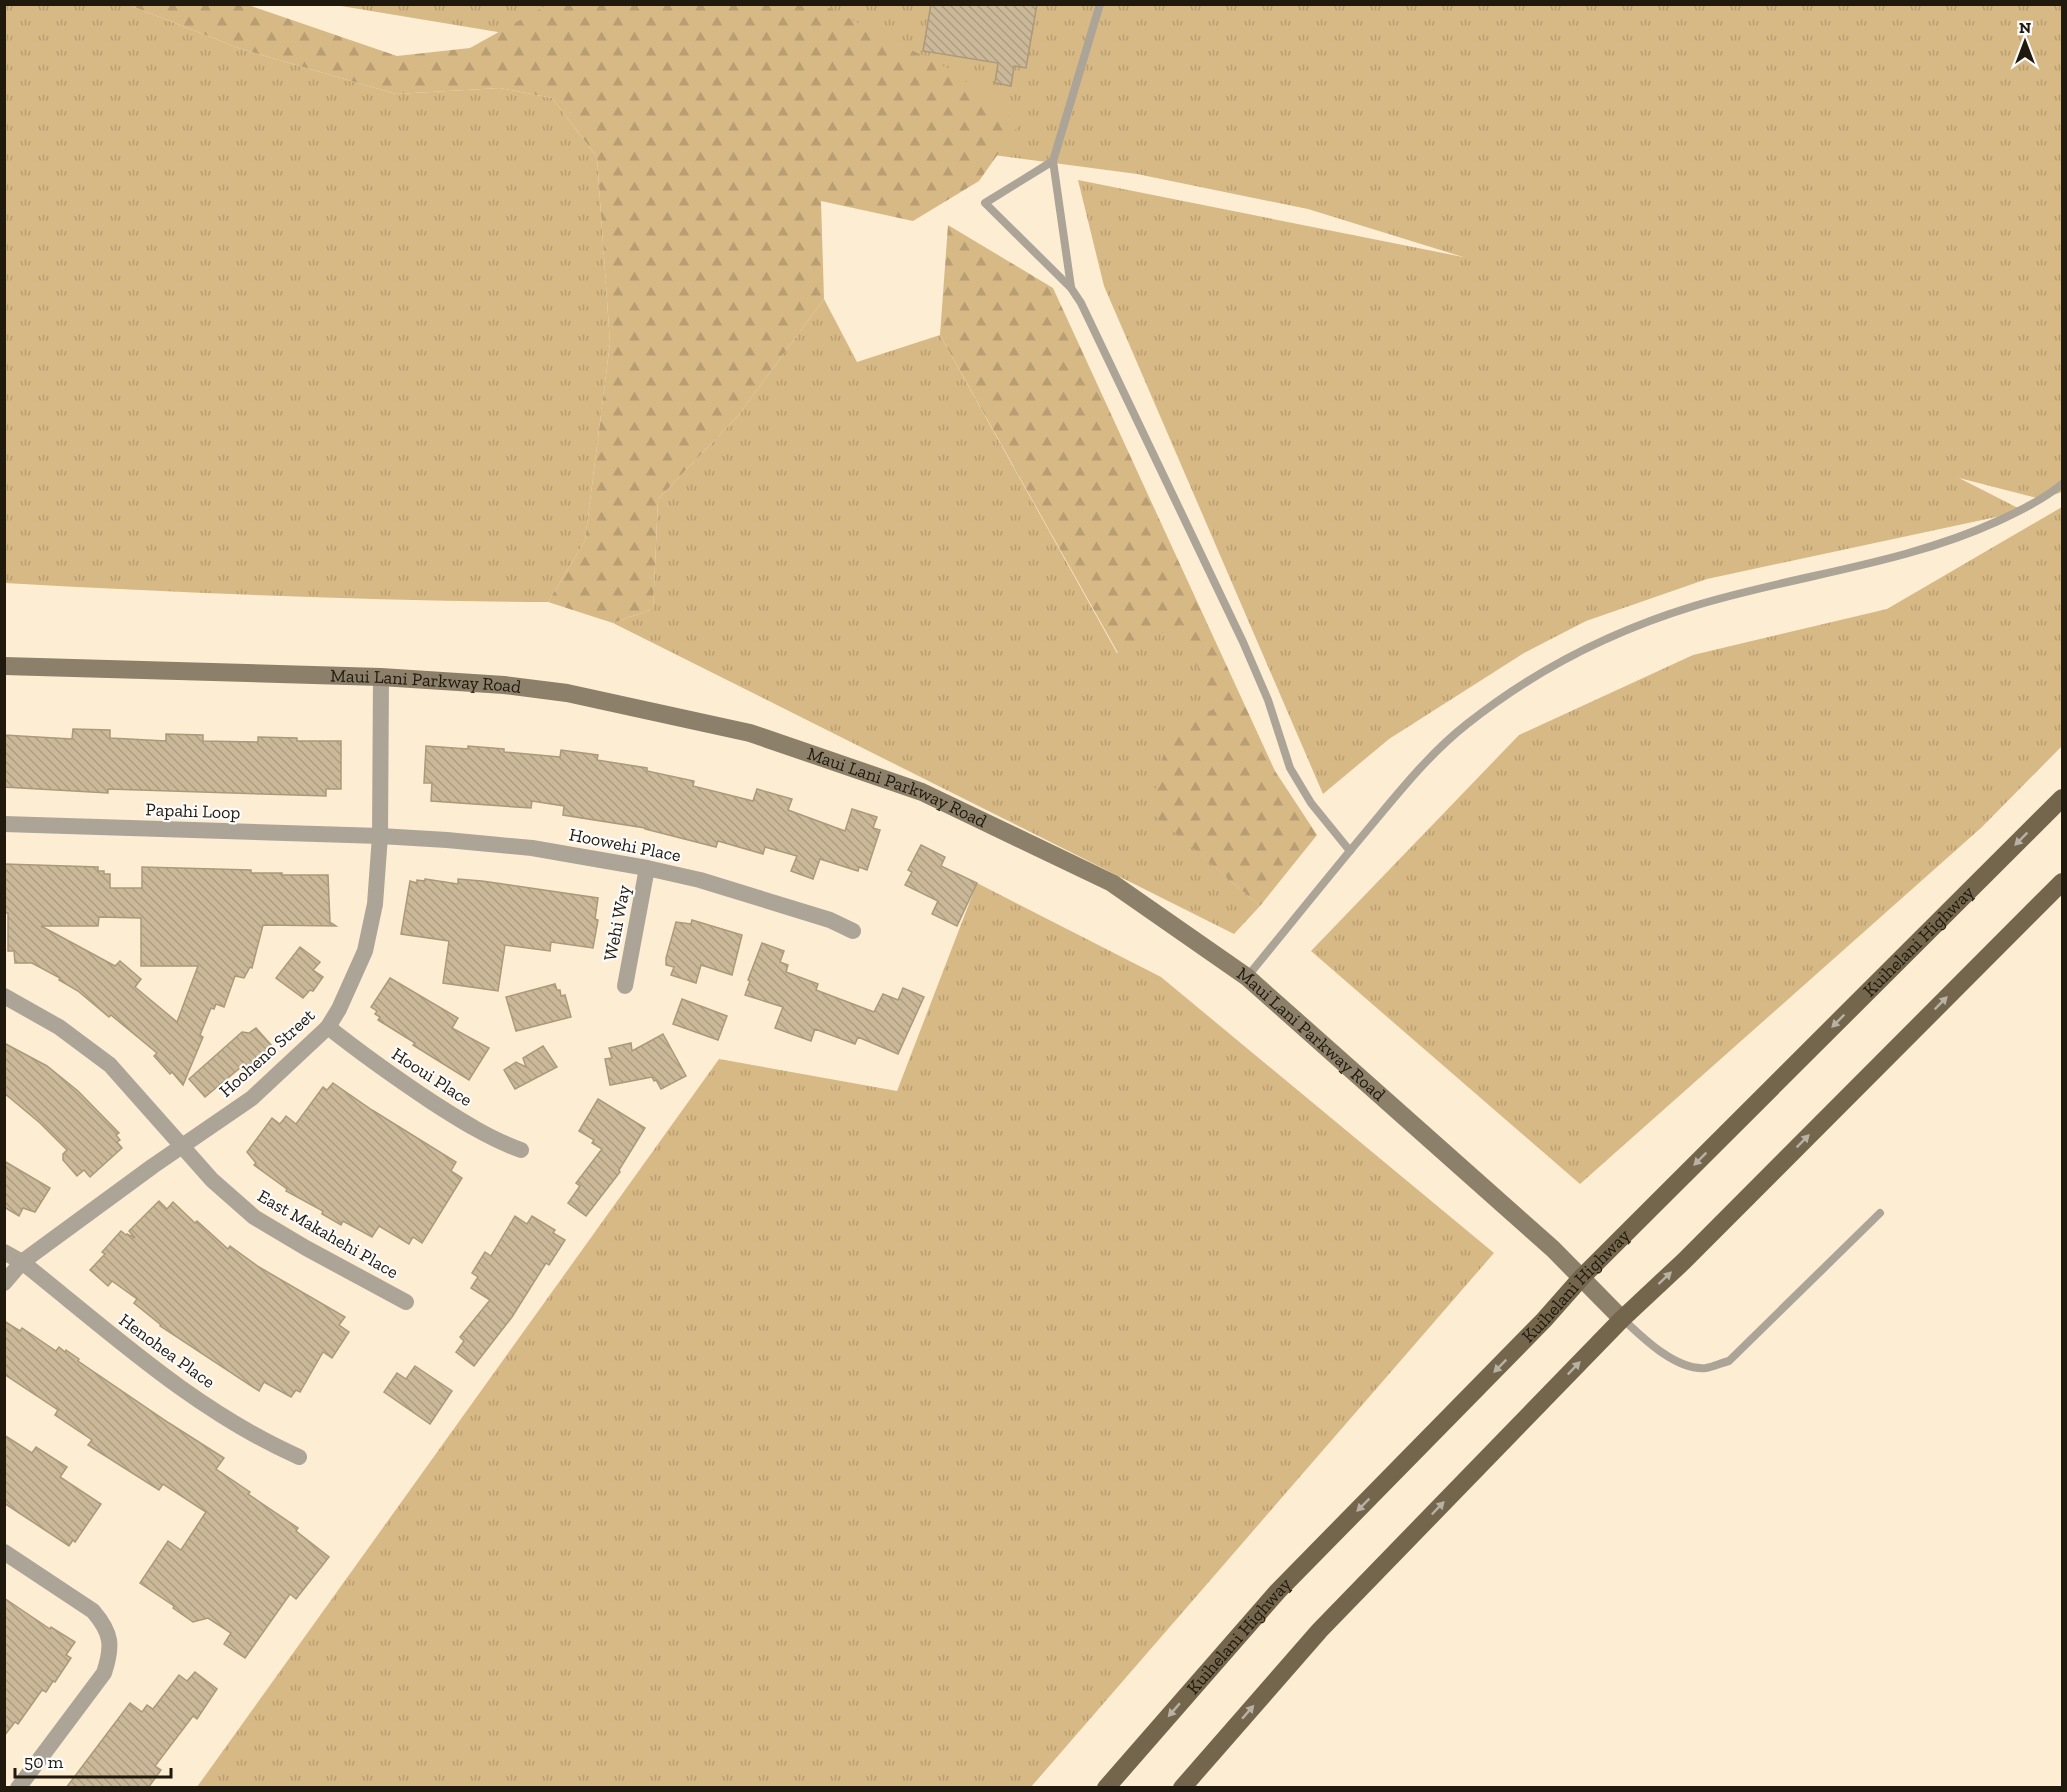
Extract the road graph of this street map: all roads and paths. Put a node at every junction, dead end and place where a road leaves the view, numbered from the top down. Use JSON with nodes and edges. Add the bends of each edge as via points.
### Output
{"nodes":[{"id":1,"x":1100,"y":4,"type":"edge"},
{"id":2,"x":1053,"y":161,"type":"junction"},
{"id":3,"x":1071,"y":288,"type":"junction"},
{"id":4,"x":2062,"y":484,"type":"edge"},
{"id":5,"x":4,"y":666,"type":"edge"},
{"id":6,"x":381,"y":677,"type":"junction"},
{"id":7,"x":2062,"y":798,"type":"edge"},
{"id":8,"x":4,"y":824,"type":"edge"},
{"id":9,"x":380,"y":836,"type":"junction"},
{"id":10,"x":1350,"y":851,"type":"junction"},
{"id":11,"x":647,"y":868,"type":"junction"},
{"id":12,"x":2062,"y":882,"type":"edge"},
{"id":13,"x":853,"y":931,"type":"dead end"},
{"id":14,"x":1246,"y":977,"type":"junction"},
{"id":15,"x":626,"y":986,"type":"dead end"},
{"id":16,"x":4,"y":996,"type":"edge"},
{"id":17,"x":328,"y":1027,"type":"junction"},
{"id":18,"x":181,"y":1147,"type":"junction"},
{"id":19,"x":521,"y":1150,"type":"dead end"},
{"id":20,"x":1880,"y":1213,"type":"dead end"},
{"id":21,"x":4,"y":1252,"type":"edge"},
{"id":22,"x":22,"y":1263,"type":"junction"},
{"id":23,"x":1582,"y":1277,"type":"junction"},
{"id":24,"x":4,"y":1283,"type":"edge"},
{"id":25,"x":406,"y":1302,"type":"dead end"},
{"id":26,"x":1622,"y":1318,"type":"junction"},
{"id":27,"x":299,"y":1457,"type":"dead end"},
{"id":28,"x":4,"y":1552,"type":"edge"},
{"id":29,"x":18,"y":1788,"type":"edge"},
{"id":30,"x":1106,"y":1788,"type":"edge"},
{"id":31,"x":1182,"y":1788,"type":"edge"}],
"edges":[{"from":1,"to":2,"type":"lane"},
{"from":2,"to":3,"type":"lane"},
{"from":2,"to":3,"type":"lane","via":[[985,203]]},
{"from":3,"to":10,"type":"lane","via":[[1089,318],[1243,642],[1268,700],[1290,768],[1311,803]]},
{"from":4,"to":10,"type":"lane","via":[[2016,513],[1972,533],[1925,549],[1696,605],[1582,649],[1467,724],[1417,771]]},
{"from":5,"to":6,"type":"main road","name":"Maui Lani Parkway Road"},
{"from":6,"to":9,"type":"street","name":"Hooheno Street"},
{"from":6,"to":14,"type":"main road","name":"Maui Lani Parkway Road","via":[[504,685],[650,710],[750,734],[922,792],[1112,884]]},
{"from":7,"to":23,"type":"main road","name":"Kuihelani Highway","one_way":true},
{"from":8,"to":9,"type":"street","name":"Papahi Loop"},
{"from":9,"to":11,"type":"street","name":"Hoowehi Place","via":[[567,852]]},
{"from":9,"to":17,"type":"street","name":"Hooheno Street","via":[[375,904],[364,951]]},
{"from":10,"to":14,"type":"lane"},
{"from":11,"to":13,"type":"street","name":"Hoowehi Place","via":[[770,901]]},
{"from":11,"to":15,"type":"street","name":"Wehi Way"},
{"from":26,"to":12,"type":"main road","one_way":true,"via":[[1684,1261]]},
{"from":14,"to":23,"type":"main road","name":"Maui Lani Parkway Road"},
{"from":16,"to":18,"type":"street","name":"East Makahehi Place","via":[[59,1027],[110,1065]]},
{"from":17,"to":18,"type":"street","name":"Hooheno Street","via":[[252,1098]]},
{"from":17,"to":19,"type":"street","name":"Hooui Place","via":[[376,1065],[449,1113]]},
{"from":18,"to":22,"type":"street","name":"Hooheno Street"},
{"from":18,"to":25,"type":"street","name":"East Makahehi Place","via":[[254,1217]]},
{"from":20,"to":26,"type":"lane","via":[[1729,1361],[1705,1368],[1688,1365],[1658,1351]]},
{"from":21,"to":22,"type":"street"},
{"from":22,"to":24,"type":"street","name":"Hooheno Street"},
{"from":22,"to":27,"type":"street","name":"Henohea Place","via":[[170,1381],[269,1444]]},
{"from":23,"to":26,"type":"main road","name":"Maui Lani Parkway Road"},
{"from":23,"to":30,"type":"main road","name":"Kuihelani Highway","one_way":true,"via":[[1278,1591]]},
{"from":31,"to":26,"type":"main road","one_way":true,"via":[[1320,1629]]},
{"from":28,"to":29,"type":"street","via":[[93,1611],[110,1640],[104,1673]]}]}
